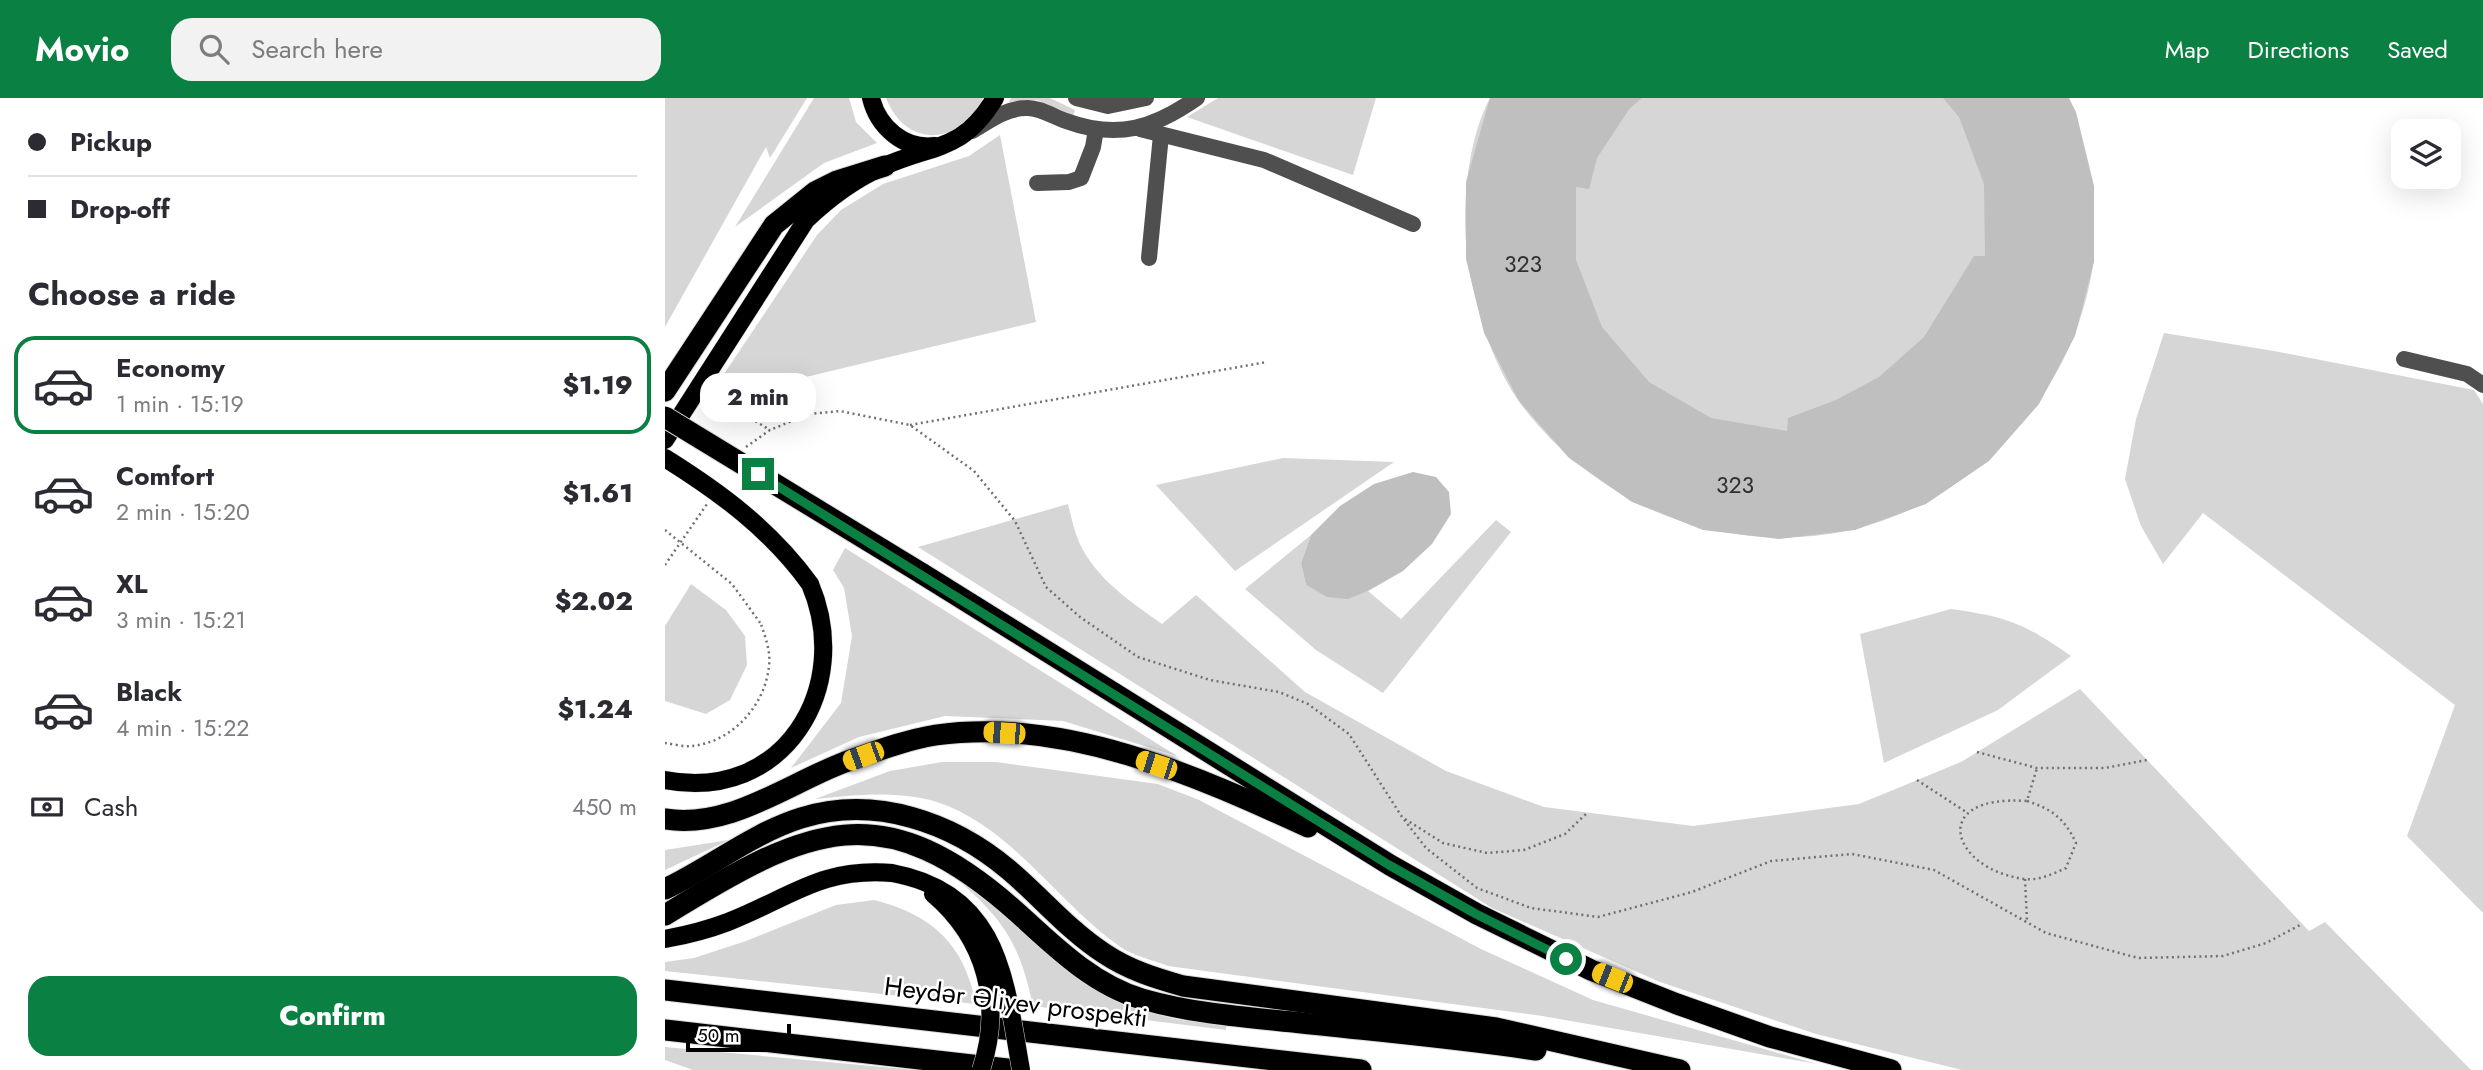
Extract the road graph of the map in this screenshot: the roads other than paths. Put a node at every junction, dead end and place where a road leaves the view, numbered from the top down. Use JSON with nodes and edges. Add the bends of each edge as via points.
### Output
{"nodes":[{"id":1,"x":871,"y":98,"type":"edge"},
{"id":2,"x":995,"y":98,"type":"edge"},
{"id":3,"x":1146,"y":98,"type":"edge"},
{"id":4,"x":1197,"y":98,"type":"edge"},
{"id":5,"x":1081,"y":100,"type":"edge"},
{"id":6,"x":1089,"y":128,"type":"junction"},
{"id":7,"x":1140,"y":129,"type":"junction"},
{"id":8,"x":969,"y":132,"type":"junction"},
{"id":9,"x":1161,"y":135,"type":"junction"},
{"id":10,"x":951,"y":142,"type":"junction"},
{"id":11,"x":885,"y":166,"type":"junction"},
{"id":12,"x":1037,"y":183,"type":"dead end"},
{"id":13,"x":1413,"y":224,"type":"dead end"},
{"id":14,"x":1149,"y":258,"type":"dead end"},
{"id":15,"x":2404,"y":359,"type":"dead end"},
{"id":16,"x":2483,"y":385,"type":"edge"},
{"id":17,"x":665,"y":391,"type":"edge"},
{"id":18,"x":665,"y":417,"type":"edge"},
{"id":19,"x":665,"y":440,"type":"edge"},
{"id":20,"x":665,"y":458,"type":"edge"},
{"id":21,"x":665,"y":780,"type":"edge"},
{"id":22,"x":665,"y":819,"type":"edge"},
{"id":23,"x":1389,"y":865,"type":"junction"},
{"id":24,"x":892,"y":873,"type":"junction"},
{"id":25,"x":665,"y":889,"type":"edge"},
{"id":26,"x":665,"y":915,"type":"edge"},
{"id":27,"x":665,"y":939,"type":"edge"},
{"id":28,"x":665,"y":990,"type":"edge"},
{"id":29,"x":665,"y":1030,"type":"edge"},
{"id":30,"x":981,"y":1070,"type":"edge"},
{"id":31,"x":1016,"y":1070,"type":"edge"},
{"id":32,"x":1021,"y":1070,"type":"edge"},
{"id":33,"x":1361,"y":1070,"type":"edge"},
{"id":34,"x":1666,"y":1070,"type":"edge"},
{"id":35,"x":1680,"y":1070,"type":"edge"},
{"id":36,"x":1891,"y":1070,"type":"edge"}],
"edges":[{"from":1,"to":10,"type":"main road","via":[[880,119],[900,139],[926,147]]},
{"from":2,"to":8,"type":"main road"},
{"from":3,"to":5,"type":"lane","via":[[1108,106]]},
{"from":4,"to":7,"type":"lane"},
{"from":5,"to":6,"type":"lane"},
{"from":6,"to":7,"type":"lane"},
{"from":6,"to":8,"type":"lane","via":[[1027,107],[1007,111]]},
{"from":6,"to":12,"type":"lane","via":[[1093,148],[1080,178]]},
{"from":7,"to":9,"type":"lane"},
{"from":8,"to":10,"type":"main road"},
{"from":9,"to":13,"type":"lane","via":[[1264,160]]},
{"from":9,"to":14,"type":"lane"},
{"from":10,"to":11,"type":"main road"},
{"from":11,"to":17,"type":"highway","via":[[815,192],[774,225]]},
{"from":11,"to":19,"type":"main road","via":[[846,186],[806,220]]},
{"from":15,"to":16,"type":"lane","via":[[2467,374]]},
{"from":18,"to":23,"type":"highway","bridge":true},
{"from":20,"to":21,"type":"main road","bridge":true,"via":[[700,480],[786,551],[810,584],[821,610],[825,638],[815,701],[795,736],[768,762],[738,777],[707,784]]},
{"from":22,"to":23,"type":"highway","via":[[709,819],[841,764],[935,735],[1029,735],[1080,744],[1196,778]]},
{"from":23,"to":36,"type":"highway","via":[[1591,970],[1770,1037]]},
{"from":24,"to":27,"type":"main road","via":[[859,871],[822,878],[700,932]]},
{"from":24,"to":30,"type":"main road","bridge":true,"via":[[933,894],[950,909],[980,957],[992,1012]]},
{"from":24,"to":32,"type":"main road","bridge":true,"via":[[941,888],[982,927],[1002,968]]},
{"from":25,"to":35,"type":"highway","via":[[781,825],[829,812],[881,811],[927,822],[977,846],[1104,953],[1157,979],[1496,1028]]},
{"from":26,"to":34,"type":"highway","via":[[731,875],[796,845],[848,834],[898,839],[926,848],[977,878],[1089,973],[1139,998],[1170,1006]]},
{"from":28,"to":33,"type":"highway","name":"Heydər Əliyev prospekti"},
{"from":29,"to":31,"type":"highway"}]}
